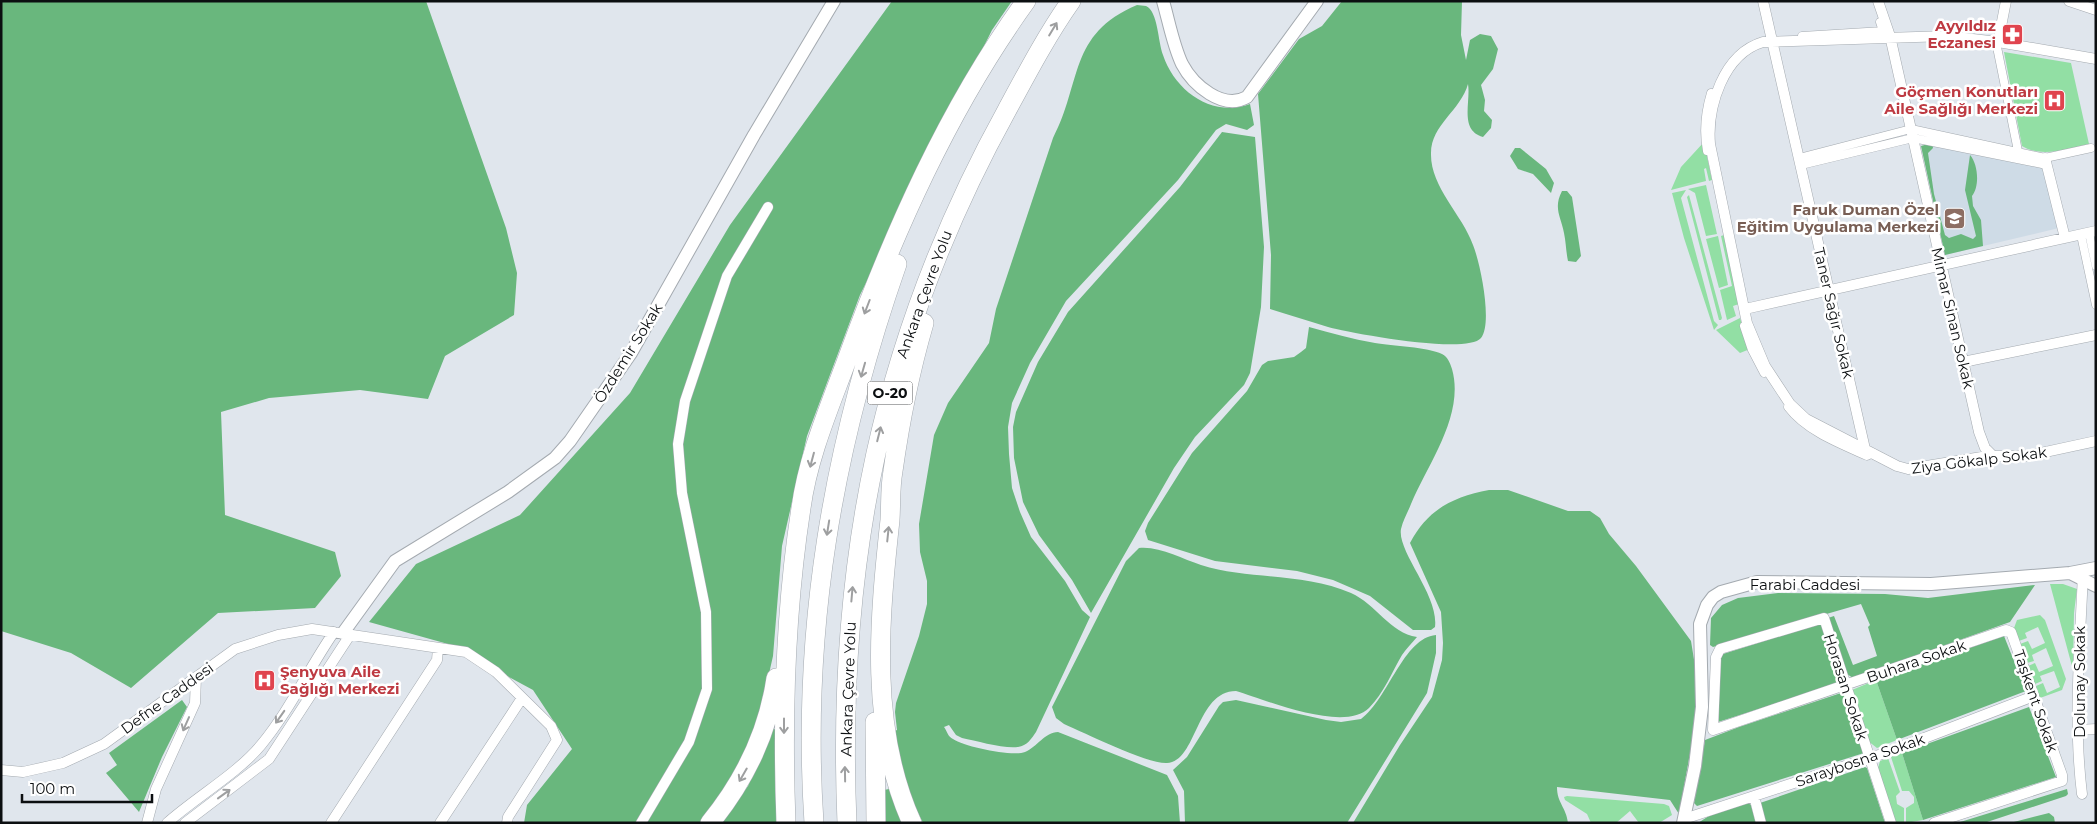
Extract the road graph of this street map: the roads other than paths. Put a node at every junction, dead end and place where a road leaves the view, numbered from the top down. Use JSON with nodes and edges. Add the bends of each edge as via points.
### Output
{"nodes":[{"id":1,"x":834,"y":1,"type":"edge"},
{"id":2,"x":1026,"y":1,"type":"edge"},
{"id":3,"x":1031,"y":1,"type":"edge"},
{"id":4,"x":1071,"y":1,"type":"edge"},
{"id":5,"x":1163,"y":1,"type":"edge"},
{"id":6,"x":1317,"y":1,"type":"edge"},
{"id":7,"x":1763,"y":1,"type":"edge"},
{"id":8,"x":1768,"y":1,"type":"edge"},
{"id":9,"x":1873,"y":1,"type":"edge"},
{"id":10,"x":1878,"y":1,"type":"edge"},
{"id":11,"x":2006,"y":1,"type":"edge"},
{"id":12,"x":2070,"y":1,"type":"edge"},
{"id":13,"x":2096,"y":10,"type":"edge"},
{"id":14,"x":1890,"y":36,"type":"junction"},
{"id":15,"x":1773,"y":42,"type":"junction"},
{"id":16,"x":1998,"y":42,"type":"junction"},
{"id":17,"x":1038,"y":53,"type":"junction"},
{"id":18,"x":2096,"y":59,"type":"edge"},
{"id":19,"x":1716,"y":94,"type":"junction"},
{"id":20,"x":1912,"y":134,"type":"junction"},
{"id":21,"x":2091,"y":148,"type":"dead end"},
{"id":22,"x":2018,"y":151,"type":"junction"},
{"id":23,"x":2046,"y":161,"type":"junction"},
{"id":24,"x":1800,"y":162,"type":"junction"},
{"id":25,"x":768,"y":207,"type":"dead end"},
{"id":26,"x":2088,"y":233,"type":"edge"},
{"id":27,"x":2065,"y":238,"type":"junction"},
{"id":28,"x":1941,"y":266,"type":"junction"},
{"id":29,"x":2096,"y":266,"type":"edge"},
{"id":30,"x":2093,"y":275,"type":"edge"},
{"id":31,"x":1829,"y":291,"type":"junction"},
{"id":32,"x":2096,"y":305,"type":"edge"},
{"id":33,"x":1745,"y":309,"type":"junction"},
{"id":34,"x":2096,"y":335,"type":"edge"},
{"id":35,"x":1963,"y":362,"type":"junction"},
{"id":36,"x":2096,"y":441,"type":"edge"},
{"id":37,"x":1869,"y":451,"type":"junction"},
{"id":38,"x":1993,"y":456,"type":"junction"},
{"id":39,"x":801,"y":506,"type":"junction"},
{"id":40,"x":2087,"y":573,"type":"edge"},
{"id":41,"x":2096,"y":586,"type":"edge"},
{"id":42,"x":882,"y":606,"type":"junction"},
{"id":43,"x":2006,"y":630,"type":"joint"},
{"id":44,"x":342,"y":633,"type":"junction"},
{"id":45,"x":438,"y":648,"type":"junction"},
{"id":46,"x":196,"y":677,"type":"junction"},
{"id":47,"x":1846,"y":685,"type":"junction"},
{"id":48,"x":2034,"y":696,"type":"junction"},
{"id":49,"x":522,"y":698,"type":"junction"},
{"id":50,"x":1713,"y":730,"type":"joint"},
{"id":51,"x":2079,"y":730,"type":"junction"},
{"id":52,"x":2096,"y":730,"type":"edge"},
{"id":53,"x":1870,"y":758,"type":"junction"},
{"id":54,"x":1,"y":770,"type":"edge"},
{"id":55,"x":2082,"y":794,"type":"dead end"},
{"id":56,"x":1754,"y":796,"type":"junction"},
{"id":57,"x":1684,"y":821,"type":"edge"},
{"id":58,"x":147,"y":823,"type":"edge"},
{"id":59,"x":167,"y":823,"type":"edge"},
{"id":60,"x":185,"y":823,"type":"edge"},
{"id":61,"x":331,"y":823,"type":"edge"},
{"id":62,"x":440,"y":823,"type":"edge"},
{"id":63,"x":507,"y":823,"type":"edge"},
{"id":64,"x":641,"y":823,"type":"edge"},
{"id":65,"x":710,"y":823,"type":"edge"},
{"id":66,"x":786,"y":823,"type":"edge"},
{"id":67,"x":814,"y":823,"type":"edge"},
{"id":68,"x":847,"y":823,"type":"edge"},
{"id":69,"x":876,"y":823,"type":"edge"},
{"id":70,"x":912,"y":823,"type":"edge"},
{"id":71,"x":1762,"y":823,"type":"edge"},
{"id":72,"x":1891,"y":823,"type":"edge"},
{"id":73,"x":1934,"y":823,"type":"edge"}],
"edges":[{"from":1,"to":44,"type":"street","name":"Özdemir Sokak","via":[[631,353],[570,441],[555,458],[508,492],[396,561]]},
{"from":2,"to":39,"type":"highway","one_way":true,"via":[[1003,33],[926,167],[860,323],[818,439]]},
{"from":3,"to":67,"type":"highway","number":"O-20","one_way":true,"via":[[969,108],[924,195],[892,277],[855,397],[835,485],[816,618],[812,710]]},
{"from":17,"to":4,"type":"highway","name":"Ankara Çevre Yolu","number":"O-20","one_way":true},
{"from":5,"to":6,"type":"street","via":[[1187,71],[1211,94],[1233,102],[1247,97]]},
{"from":7,"to":15,"type":"street","name":"Taner Sağır Sokak"},
{"from":8,"to":9,"type":"street","via":[[1776,38],[1883,31]]},
{"from":10,"to":14,"type":"street","name":"Mimar Sinan Sokak"},
{"from":11,"to":16,"type":"street"},
{"from":12,"to":13,"type":"street"},
{"from":14,"to":15,"type":"street","name":"Ziya Gökalp Sokak"},
{"from":14,"to":16,"type":"street","name":"Ziya Gökalp Sokak","via":[[1947,36]]},
{"from":14,"to":20,"type":"street","name":"Mimar Sinan Sokak"},
{"from":15,"to":19,"type":"street","name":"Ziya Gökalp Sokak","via":[[1756,44],[1742,53]]},
{"from":15,"to":24,"type":"street","name":"Taner Sağır Sokak"},
{"from":16,"to":18,"type":"street","name":"Ziya Gökalp Sokak"},
{"from":16,"to":22,"type":"street"},
{"from":42,"to":17,"type":"highway","one_way":true,"via":[[892,473],[921,335],[951,247]]},
{"from":68,"to":17,"type":"highway","name":"Ankara Çevre Yolu","number":"O-20","one_way":true,"via":[[845,729],[849,628],[861,520],[878,437],[912,322],[953,216]]},
{"from":19,"to":33,"type":"street","name":"Ziya Gökalp Sokak","via":[[1710,110],[1710,144]]},
{"from":19,"to":37,"type":"street","via":[[1711,93],[1706,108],[1705,142],[1743,320],[1755,357],[1799,420],[1867,456]]},
{"from":20,"to":22,"type":"street"},
{"from":20,"to":23,"type":"street"},
{"from":20,"to":24,"type":"street"},
{"from":20,"to":28,"type":"street","name":"Mimar Sinan Sokak"},
{"from":21,"to":23,"type":"street"},
{"from":22,"to":23,"type":"street"},
{"from":23,"to":27,"type":"street"},
{"from":24,"to":31,"type":"street","name":"Taner Sağır Sokak"},
{"from":25,"to":64,"type":"street","via":[[727,276],[685,401],[678,454],[682,493],[706,612],[707,689],[690,742]]},
{"from":26,"to":27,"type":"street"},
{"from":26,"to":29,"type":"street"},
{"from":26,"to":30,"type":"street"},
{"from":27,"to":28,"type":"street"},
{"from":28,"to":31,"type":"street"},
{"from":28,"to":35,"type":"street","name":"Mimar Sinan Sokak"},
{"from":30,"to":32,"type":"street"},
{"from":31,"to":33,"type":"street"},
{"from":31,"to":37,"type":"street","name":"Taner Sağır Sokak"},
{"from":33,"to":37,"type":"street","name":"Ziya Gökalp Sokak","via":[[1764,366],[1790,404],[1806,419]]},
{"from":34,"to":35,"type":"street"},
{"from":35,"to":38,"type":"street","name":"Mimar Sinan Sokak","via":[[1979,432],[1985,448]]},
{"from":36,"to":38,"type":"street","name":"Ziya Gökalp Sokak","via":[[2027,456]]},
{"from":37,"to":38,"type":"street","name":"Ziya Gökalp Sokak","via":[[1908,469]]},
{"from":39,"to":65,"type":"highway","one_way":true,"via":[[778,669],[767,722],[749,764]]},
{"from":39,"to":66,"type":"highway","one_way":true,"via":[[785,677]]},
{"from":40,"to":41,"type":"street"},
{"from":40,"to":51,"type":"street","name":"Dolunay Sokak","via":[[2080,618]]},
{"from":40,"to":57,"type":"street","name":"Farabi Caddesi","via":[[1931,584],[1757,582],[1712,597],[1700,624],[1702,707]]},
{"from":42,"to":69,"type":"highway","via":[[874,738]]},
{"from":42,"to":70,"type":"highway","via":[[883,721],[892,769]]},
{"from":43,"to":47,"type":"street","name":"Buhara Sokak"},
{"from":43,"to":48,"type":"street","name":"Taşkent Sokak","via":[[2013,636]]},
{"from":44,"to":45,"type":"street","name":"Defne Caddesi"},
{"from":44,"to":46,"type":"street","name":"Defne Caddesi","via":[[312,629],[278,635],[235,649]]},
{"from":44,"to":59,"type":"street","one_way":true,"via":[[262,744],[238,768]]},
{"from":60,"to":44,"type":"street","one_way":true,"via":[[269,759]]},
{"from":45,"to":49,"type":"street","name":"Defne Caddesi","via":[[466,652],[496,672]]},
{"from":45,"to":61,"type":"street","via":[[437,660]]},
{"from":46,"to":54,"type":"street","name":"Defne Caddesi","via":[[104,744],[63,763],[23,772]]},
{"from":46,"to":58,"type":"street","one_way":true,"via":[[195,703],[156,789]]},
{"from":47,"to":50,"type":"street","name":"Buhara Sokak"},
{"from":47,"to":50,"type":"street","name":"Horasan Sokak","via":[[1824,618],[1720,649],[1716,657]]},
{"from":47,"to":53,"type":"street","name":"Horasan Sokak"},
{"from":48,"to":53,"type":"street","name":"Saraybosna Sokak"},
{"from":48,"to":73,"type":"street","name":"Taşkent Sokak","via":[[2062,775],[2060,784]]},
{"from":49,"to":62,"type":"street"},
{"from":49,"to":63,"type":"street","name":"Defne Caddesi","via":[[551,726],[557,740]]},
{"from":51,"to":52,"type":"street"},
{"from":51,"to":55,"type":"street","name":"Dolunay Sokak"},
{"from":53,"to":56,"type":"street","name":"Saraybosna Sokak"},
{"from":53,"to":72,"type":"street","name":"Horasan Sokak"},
{"from":56,"to":57,"type":"street","name":"Saraybosna Sokak"},
{"from":56,"to":71,"type":"street"}]}
